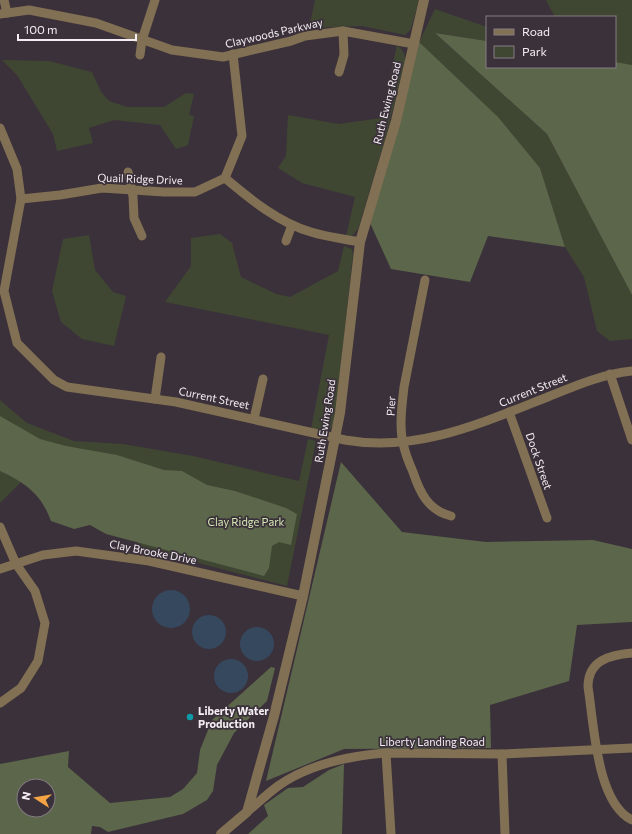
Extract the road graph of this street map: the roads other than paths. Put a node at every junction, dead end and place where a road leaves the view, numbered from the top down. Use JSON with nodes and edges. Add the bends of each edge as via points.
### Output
{"nodes":[{"id":1,"x":4,"y":0,"type":"edge"},
{"id":2,"x":155,"y":0,"type":"edge"},
{"id":3,"x":424,"y":0,"type":"edge"},
{"id":4,"x":3,"y":14,"type":"edge"},
{"id":5,"x":344,"y":31,"type":"junction"},
{"id":6,"x":142,"y":40,"type":"junction"},
{"id":7,"x":414,"y":44,"type":"junction"},
{"id":8,"x":233,"y":54,"type":"junction"},
{"id":9,"x":140,"y":55,"type":"dead end"},
{"id":10,"x":339,"y":72,"type":"dead end"},
{"id":11,"x":0,"y":128,"type":"edge"},
{"id":12,"x":128,"y":172,"type":"dead end"},
{"id":13,"x":225,"y":178,"type":"junction"},
{"id":14,"x":132,"y":190,"type":"junction"},
{"id":15,"x":21,"y":199,"type":"junction"},
{"id":16,"x":292,"y":225,"type":"junction"},
{"id":17,"x":142,"y":236,"type":"dead end"},
{"id":18,"x":286,"y":241,"type":"dead end"},
{"id":19,"x":360,"y":242,"type":"junction"},
{"id":20,"x":425,"y":280,"type":"dead end"},
{"id":21,"x":161,"y":357,"type":"dead end"},
{"id":22,"x":632,"y":371,"type":"edge"},
{"id":23,"x":610,"y":374,"type":"junction"},
{"id":24,"x":263,"y":379,"type":"dead end"},
{"id":25,"x":155,"y":399,"type":"junction"},
{"id":26,"x":509,"y":412,"type":"junction"},
{"id":27,"x":254,"y":419,"type":"junction"},
{"id":28,"x":335,"y":438,"type":"junction"},
{"id":29,"x":632,"y":440,"type":"edge"},
{"id":30,"x":403,"y":442,"type":"junction"},
{"id":31,"x":451,"y":516,"type":"dead end"},
{"id":32,"x":547,"y":518,"type":"dead end"},
{"id":33,"x":0,"y":527,"type":"edge"},
{"id":34,"x":16,"y":564,"type":"junction"},
{"id":35,"x":0,"y":569,"type":"edge"},
{"id":36,"x":303,"y":596,"type":"junction"},
{"id":37,"x":632,"y":653,"type":"edge"},
{"id":38,"x":0,"y":703,"type":"edge"},
{"id":39,"x":632,"y":748,"type":"edge"},
{"id":40,"x":598,"y":750,"type":"junction"},
{"id":41,"x":386,"y":753,"type":"junction"},
{"id":42,"x":502,"y":754,"type":"junction"},
{"id":43,"x":247,"y":812,"type":"junction"},
{"id":44,"x":632,"y":820,"type":"edge"},
{"id":45,"x":221,"y":834,"type":"edge"},
{"id":46,"x":391,"y":834,"type":"edge"},
{"id":47,"x":505,"y":834,"type":"edge"}],
"edges":[{"from":1,"to":4,"type":"street"},
{"from":2,"to":6,"type":"street"},
{"from":3,"to":7,"type":"street","name":"Ruth Ewing Road"},
{"from":4,"to":6,"type":"street","name":"Claywoods Parkway","via":[[29,10],[96,23]]},
{"from":5,"to":7,"type":"street","name":"Claywoods Parkway"},
{"from":5,"to":8,"type":"street","name":"Claywoods Parkway","via":[[305,36]]},
{"from":5,"to":10,"type":"street","via":[[344,55]]},
{"from":6,"to":8,"type":"street","name":"Claywoods Parkway","via":[[172,50],[223,57]]},
{"from":6,"to":9,"type":"street"},
{"from":7,"to":19,"type":"street","name":"Ruth Ewing Road","via":[[396,121]]},
{"from":8,"to":13,"type":"street","via":[[242,136]]},
{"from":11,"to":15,"type":"street","name":"Current Street","via":[[17,169]]},
{"from":12,"to":14,"type":"street"},
{"from":13,"to":14,"type":"street","name":"Quail Ridge Drive","via":[[195,192]]},
{"from":13,"to":16,"type":"street","via":[[247,197]]},
{"from":14,"to":15,"type":"street","name":"Quail Ridge Drive","via":[[102,188]]},
{"from":14,"to":17,"type":"street","via":[[134,218]]},
{"from":15,"to":25,"type":"street","name":"Current Street","via":[[4,291],[17,343],[54,380],[67,387]]},
{"from":16,"to":18,"type":"street"},
{"from":16,"to":19,"type":"street","via":[[311,232]]},
{"from":19,"to":28,"type":"street","name":"Ruth Ewing Road","via":[[342,403]]},
{"from":20,"to":30,"type":"street","name":"Pier","via":[[404,388]]},
{"from":21,"to":25,"type":"street"},
{"from":22,"to":23,"type":"street","name":"Current Street"},
{"from":23,"to":26,"type":"street","name":"Current Street"},
{"from":23,"to":29,"type":"street"},
{"from":24,"to":27,"type":"street"},
{"from":25,"to":27,"type":"street","name":"Current Street"},
{"from":26,"to":30,"type":"street","name":"Current Street","via":[[460,431]]},
{"from":26,"to":32,"type":"street","name":"Dock Street"},
{"from":27,"to":28,"type":"street","name":"Current Street"},
{"from":28,"to":30,"type":"street","name":"Current Street","via":[[364,444]]},
{"from":28,"to":36,"type":"street","name":"Ruth Ewing Road"},
{"from":30,"to":31,"type":"street","name":"Pier","via":[[425,501],[437,511]]},
{"from":33,"to":34,"type":"street"},
{"from":34,"to":35,"type":"street","name":"Clay Brooke Drive"},
{"from":34,"to":36,"type":"street","name":"Clay Brooke Drive","via":[[43,554],[76,550],[149,561]]},
{"from":34,"to":38,"type":"street","via":[[35,591],[45,623],[38,661],[21,688]]},
{"from":36,"to":43,"type":"street","name":"Ruth Ewing Road","via":[[274,716]]},
{"from":37,"to":40,"type":"street","via":[[611,655],[595,665],[590,672],[588,687]]},
{"from":39,"to":40,"type":"street","name":"Liberty Landing Road"},
{"from":40,"to":42,"type":"street","name":"Liberty Landing Road"},
{"from":40,"to":44,"type":"street","via":[[602,778],[608,794],[623,814]]},
{"from":41,"to":42,"type":"street","name":"Liberty Landing Road"},
{"from":41,"to":43,"type":"street","name":"Liberty Landing Road","via":[[350,757],[313,768],[278,786]]},
{"from":41,"to":46,"type":"street"},
{"from":42,"to":47,"type":"street"},
{"from":43,"to":45,"type":"street"}]}
